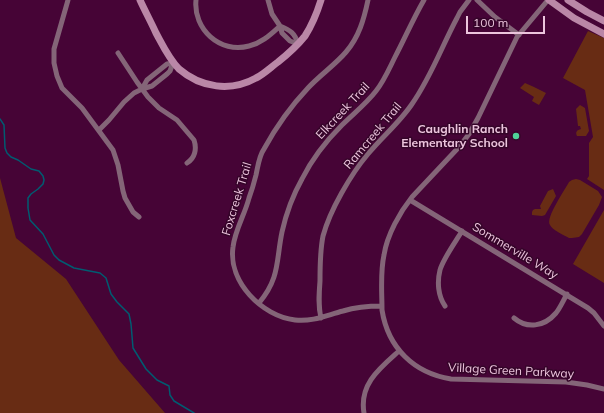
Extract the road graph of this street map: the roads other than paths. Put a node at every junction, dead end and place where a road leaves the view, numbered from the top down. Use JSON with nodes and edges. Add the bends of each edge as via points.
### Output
{"nodes":[{"id":1,"x":68,"y":0,"type":"edge"},
{"id":2,"x":140,"y":0,"type":"edge"},
{"id":3,"x":196,"y":0,"type":"edge"},
{"id":4,"x":268,"y":0,"type":"edge"},
{"id":5,"x":321,"y":0,"type":"edge"},
{"id":6,"x":368,"y":0,"type":"edge"},
{"id":7,"x":424,"y":0,"type":"edge"},
{"id":8,"x":469,"y":0,"type":"edge"},
{"id":9,"x":477,"y":0,"type":"edge"},
{"id":10,"x":549,"y":0,"type":"edge"},
{"id":11,"x":568,"y":0,"type":"edge"},
{"id":12,"x":604,"y":21,"type":"edge"},
{"id":13,"x":280,"y":26,"type":"junction"},
{"id":14,"x":604,"y":34,"type":"edge"},
{"id":15,"x":518,"y":35,"type":"junction"},
{"id":16,"x":298,"y":44,"type":"junction"},
{"id":17,"x":118,"y":52,"type":"dead end"},
{"id":18,"x":174,"y":63,"type":"junction"},
{"id":19,"x":142,"y":89,"type":"junction"},
{"id":20,"x":98,"y":130,"type":"junction"},
{"id":21,"x":187,"y":163,"type":"dead end"},
{"id":22,"x":410,"y":200,"type":"junction"},
{"id":23,"x":138,"y":217,"type":"dead end"},
{"id":24,"x":462,"y":231,"type":"junction"},
{"id":25,"x":567,"y":294,"type":"junction"},
{"id":26,"x":259,"y":303,"type":"junction"},
{"id":27,"x":382,"y":306,"type":"junction"},
{"id":28,"x":445,"y":306,"type":"dead end"},
{"id":29,"x":321,"y":318,"type":"junction"},
{"id":30,"x":514,"y":318,"type":"dead end"},
{"id":31,"x":604,"y":326,"type":"edge"},
{"id":32,"x":399,"y":351,"type":"junction"},
{"id":33,"x":604,"y":388,"type":"edge"},
{"id":34,"x":364,"y":413,"type":"edge"}],
"edges":[{"from":1,"to":20,"type":"street","via":[[54,50],[55,69],[62,88],[82,108]]},
{"from":2,"to":18,"type":"street"},
{"from":3,"to":13,"type":"street","via":[[198,18],[205,31],[216,42],[226,46],[242,48],[256,44]]},
{"from":4,"to":13,"type":"street","via":[[272,14]]},
{"from":5,"to":16,"type":"street","via":[[310,27]]},
{"from":6,"to":26,"type":"street","name":"Foxcreek Trail","via":[[361,26],[350,47],[295,103],[280,122],[260,156],[232,253],[239,281]]},
{"from":7,"to":26,"type":"street","name":"Elkcreek Trail","via":[[384,80],[370,99],[330,138],[302,178],[284,223],[274,278],[268,292]]},
{"from":8,"to":29,"type":"street","name":"Ramcreek Trail","via":[[460,12],[416,98],[406,113],[367,154],[331,214],[323,236],[321,253]]},
{"from":9,"to":15,"type":"street"},
{"from":10,"to":14,"type":"street","via":[[574,18]]},
{"from":10,"to":15,"type":"street","name":"Village Green Parkway"},
{"from":11,"to":12,"type":"street"},
{"from":13,"to":16,"type":"street","via":[[283,35]]},
{"from":15,"to":22,"type":"street","name":"Village Green Parkway","via":[[469,134]]},
{"from":16,"to":18,"type":"street","via":[[262,75],[231,86],[214,86],[199,81]]},
{"from":17,"to":19,"type":"street"},
{"from":18,"to":19,"type":"street","via":[[167,64],[147,80]]},
{"from":19,"to":20,"type":"street","via":[[128,98]]},
{"from":19,"to":21,"type":"street","via":[[159,108],[181,124],[194,140],[195,153]]},
{"from":20,"to":23,"type":"street","via":[[113,150],[122,191]]},
{"from":22,"to":24,"type":"street","name":"Sommerville Way"},
{"from":22,"to":27,"type":"street","name":"Village Green Parkway","via":[[386,247],[382,266]]},
{"from":24,"to":25,"type":"street","name":"Sommerville Way"},
{"from":24,"to":28,"type":"street","via":[[440,269],[439,291]]},
{"from":25,"to":30,"type":"street","via":[[555,314],[540,324],[528,325]]},
{"from":25,"to":31,"type":"street","name":"Sommerville Way","via":[[594,313]]},
{"from":26,"to":29,"type":"street","name":"Foxcreek Trail","via":[[274,314],[288,318]]},
{"from":27,"to":29,"type":"street","name":"Foxcreek Trail","via":[[353,308]]},
{"from":27,"to":32,"type":"street","name":"Village Green Parkway","via":[[386,327]]},
{"from":32,"to":33,"type":"street","name":"Village Green Parkway","via":[[423,370],[441,377],[566,382]]},
{"from":32,"to":34,"type":"street","via":[[378,371],[368,385]]}]}
